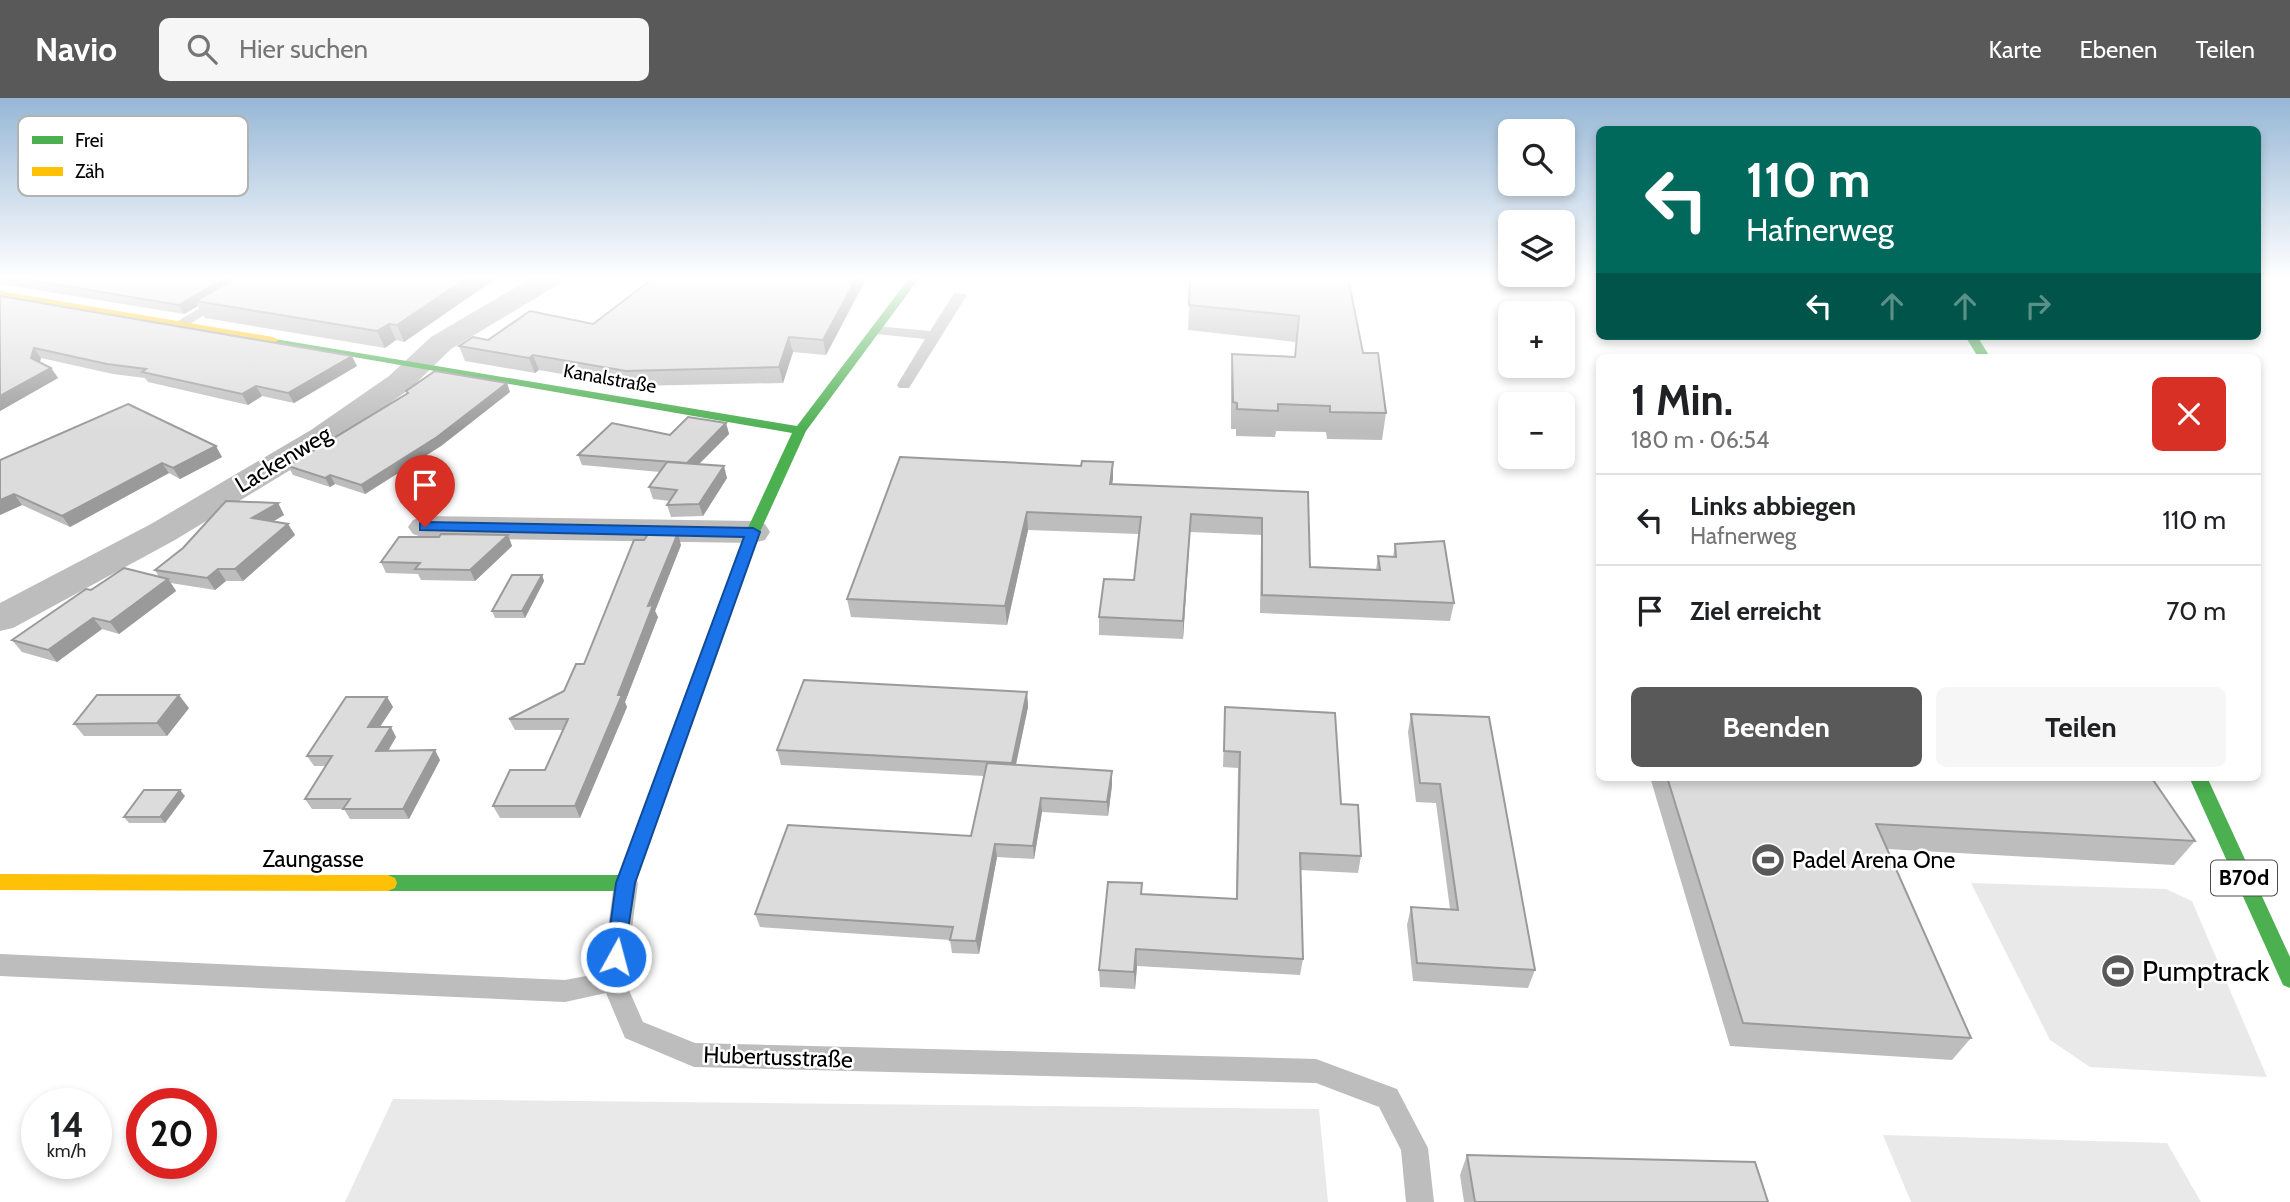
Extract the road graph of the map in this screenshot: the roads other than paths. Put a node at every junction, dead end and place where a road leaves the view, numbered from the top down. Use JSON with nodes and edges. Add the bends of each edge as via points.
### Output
{"nodes":[{"id":1,"x":199,"y":329,"type":"edge"},
{"id":2,"x":465,"y":329,"type":"edge"},
{"id":3,"x":939,"y":329,"type":"edge"},
{"id":4,"x":876,"y":330,"type":"joint"},
{"id":5,"x":934,"y":337,"type":"junction"},
{"id":6,"x":416,"y":365,"type":"junction"},
{"id":7,"x":904,"y":385,"type":"dead end"},
{"id":8,"x":800,"y":430,"type":"junction"},
{"id":9,"x":425,"y":527,"type":"dead end"},
{"id":10,"x":753,"y":532,"type":"junction"},
{"id":11,"x":0,"y":619,"type":"edge"},
{"id":12,"x":2200,"y":781,"type":"edge"},
{"id":13,"x":0,"y":881,"type":"edge"},
{"id":14,"x":626,"y":883,"type":"junction"},
{"id":15,"x":0,"y":965,"type":"edge"},
{"id":16,"x":2290,"y":979,"type":"edge"},
{"id":17,"x":613,"y":981,"type":"junction"},
{"id":18,"x":1420,"y":1202,"type":"edge"}],
"edges":[{"from":1,"to":6,"type":"street","name":"Kanalstraße"},
{"from":2,"to":6,"type":"street","name":"Lackenweg"},
{"from":3,"to":5,"type":"lane"},
{"from":4,"to":5,"type":"lane"},
{"from":4,"to":8,"type":"street"},
{"from":5,"to":7,"type":"lane"},
{"from":6,"to":8,"type":"street","name":"Kanalstraße"},
{"from":6,"to":11,"type":"street","name":"Lackenweg","via":[[400,382],[322,437],[163,532]]},
{"from":8,"to":10,"type":"street"},
{"from":9,"to":10,"type":"street"},
{"from":10,"to":14,"type":"street"},
{"from":12,"to":16,"type":"street","number":"B70d"},
{"from":13,"to":14,"type":"street","name":"Zaungasse"},
{"from":14,"to":17,"type":"lane"},
{"from":15,"to":17,"type":"lane","via":[[565,991]]},
{"from":17,"to":18,"type":"lane","name":"Hubertusstraße","via":[[634,1030],[694,1055],[1316,1071],[1388,1098],[1414,1148]]}]}
